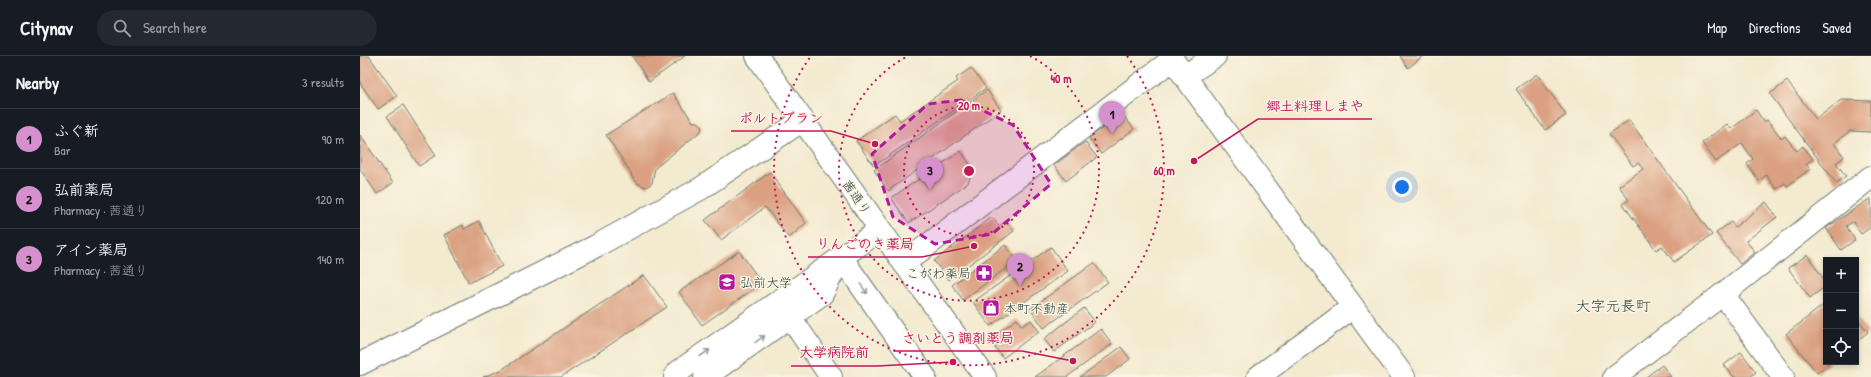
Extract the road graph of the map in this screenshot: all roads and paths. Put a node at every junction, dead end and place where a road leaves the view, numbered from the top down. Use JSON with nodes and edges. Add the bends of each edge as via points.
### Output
{"nodes":[{"id":1,"x":758,"y":56,"type":"edge"},
{"id":2,"x":1215,"y":56,"type":"edge"},
{"id":3,"x":1176,"y":64,"type":"edge"},
{"id":4,"x":803,"y":120,"type":"junction"},
{"id":5,"x":1871,"y":177,"type":"edge"},
{"id":6,"x":880,"y":230,"type":"junction"},
{"id":7,"x":842,"y":257,"type":"junction"},
{"id":8,"x":904,"y":263,"type":"junction"},
{"id":9,"x":1724,"y":294,"type":"junction"},
{"id":10,"x":1353,"y":307,"type":"junction"},
{"id":11,"x":790,"y":317,"type":"junction"},
{"id":12,"x":360,"y":364,"type":"edge"},
{"id":13,"x":982,"y":376,"type":"edge"},
{"id":14,"x":675,"y":377,"type":"edge"},
{"id":15,"x":705,"y":377,"type":"edge"},
{"id":16,"x":831,"y":377,"type":"edge"},
{"id":17,"x":925,"y":377,"type":"edge"},
{"id":18,"x":1258,"y":377,"type":"edge"},
{"id":19,"x":1404,"y":377,"type":"edge"},
{"id":20,"x":1614,"y":377,"type":"edge"},
{"id":21,"x":1783,"y":377,"type":"edge"}],
"edges":[{"from":1,"to":4,"type":"street","name":"茜通り"},
{"from":2,"to":3,"type":"street"},
{"from":3,"to":8,"type":"street"},
{"from":3,"to":10,"type":"street"},
{"from":4,"to":6,"type":"street","name":"茜通り"},
{"from":4,"to":12,"type":"street","via":[[700,189],[596,246]]},
{"from":5,"to":9,"type":"street"},
{"from":6,"to":7,"type":"street"},
{"from":6,"to":8,"type":"street","name":"茜通り"},
{"from":7,"to":11,"type":"street","via":[[822,294]]},
{"from":14,"to":7,"type":"street","one_way":true,"via":[[678,372]]},
{"from":7,"to":17,"type":"street","one_way":true},
{"from":8,"to":13,"type":"street","name":"茜通り"},
{"from":9,"to":20,"type":"street"},
{"from":9,"to":21,"type":"street"},
{"from":10,"to":18,"type":"street"},
{"from":10,"to":19,"type":"street"},
{"from":15,"to":11,"type":"street","one_way":true},
{"from":11,"to":16,"type":"street"}]}
